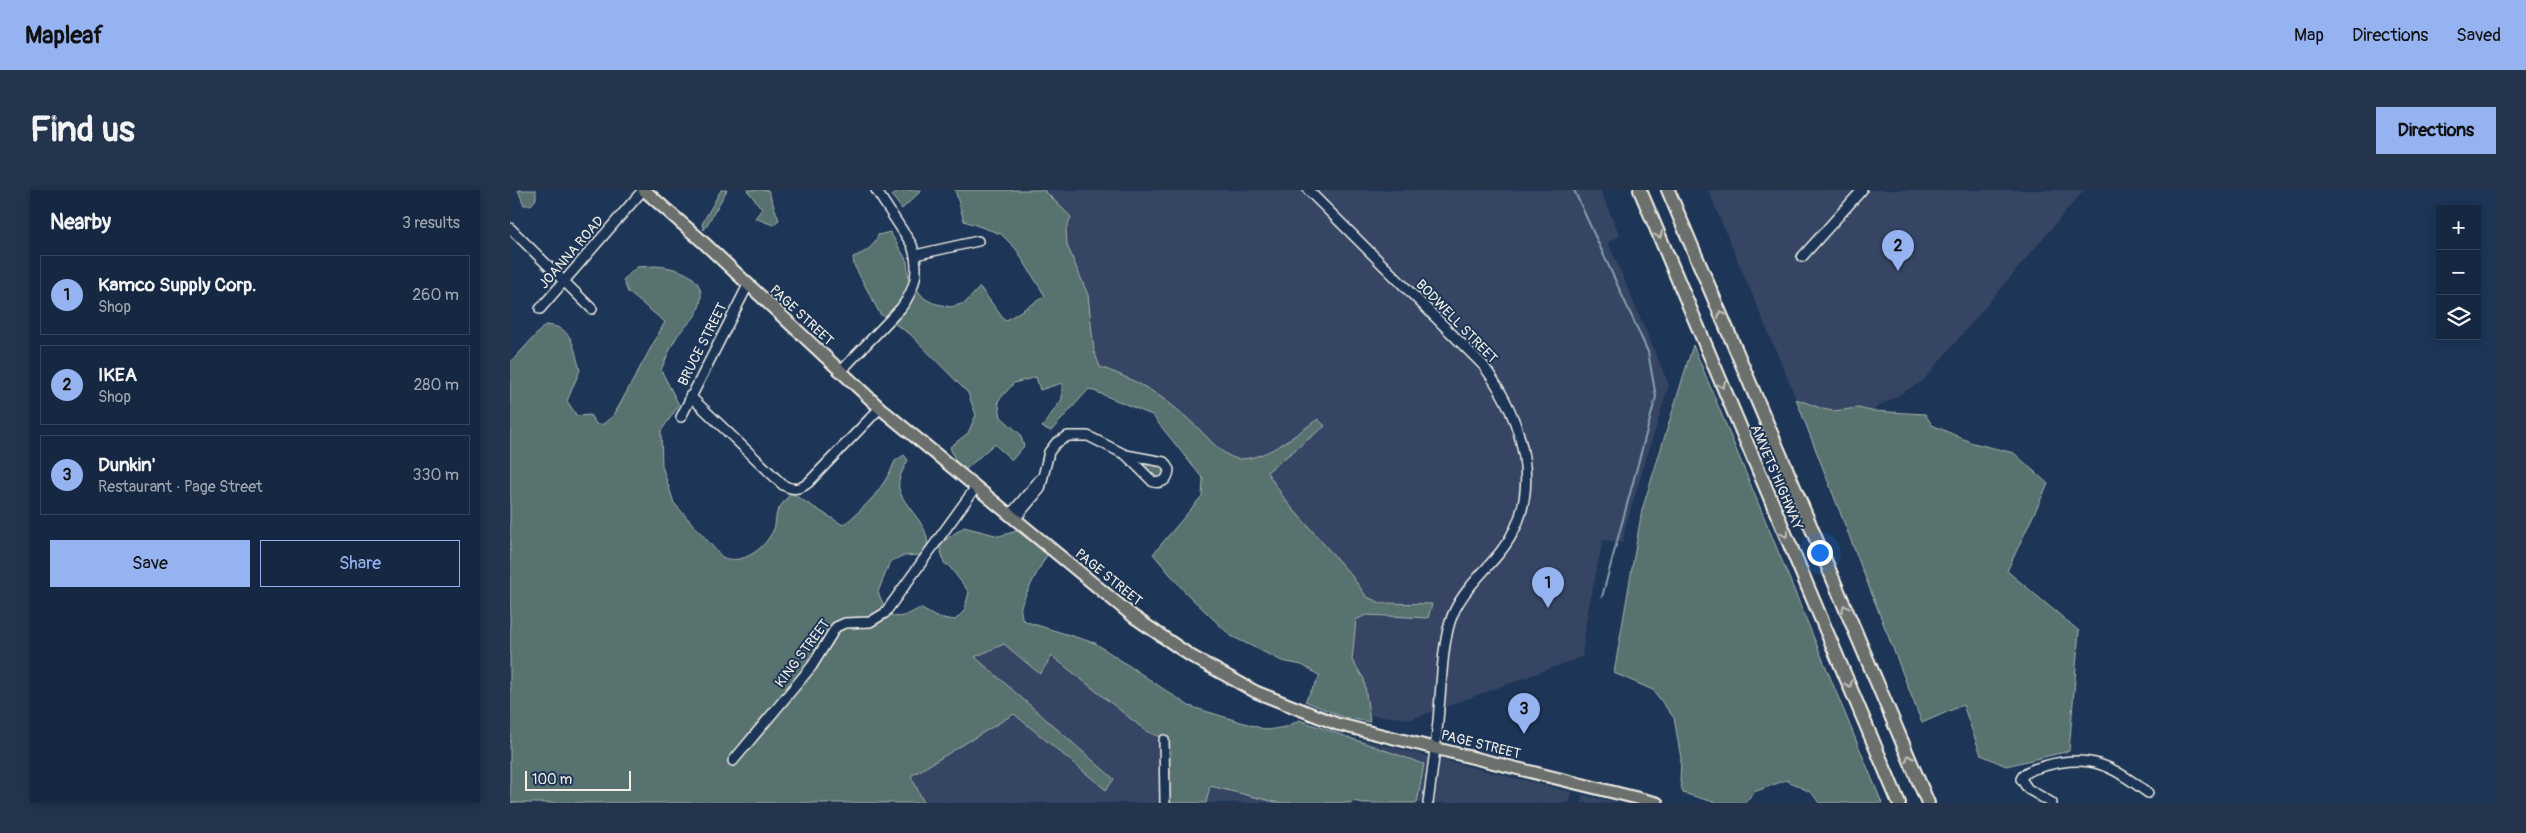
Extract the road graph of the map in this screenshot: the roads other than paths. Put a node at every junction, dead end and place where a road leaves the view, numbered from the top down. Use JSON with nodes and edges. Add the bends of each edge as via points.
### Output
{"nodes":[{"id":1,"x":644,"y":190,"type":"edge"},
{"id":2,"x":876,"y":190,"type":"edge"},
{"id":3,"x":1308,"y":190,"type":"edge"},
{"id":4,"x":1640,"y":190,"type":"edge"},
{"id":5,"x":1668,"y":190,"type":"edge"},
{"id":6,"x":1862,"y":190,"type":"edge"},
{"id":7,"x":510,"y":228,"type":"edge"},
{"id":8,"x":978,"y":241,"type":"dead end"},
{"id":9,"x":916,"y":256,"type":"junction"},
{"id":10,"x":1802,"y":257,"type":"dead end"},
{"id":11,"x":564,"y":282,"type":"junction"},
{"id":12,"x":748,"y":285,"type":"junction"},
{"id":13,"x":540,"y":309,"type":"dead end"},
{"id":14,"x":592,"y":309,"type":"dead end"},
{"id":15,"x":840,"y":372,"type":"junction"},
{"id":16,"x":690,"y":396,"type":"junction"},
{"id":17,"x":880,"y":408,"type":"junction"},
{"id":18,"x":681,"y":417,"type":"dead end"},
{"id":19,"x":1126,"y":456,"type":"junction"},
{"id":20,"x":1151,"y":459,"type":"junction"},
{"id":21,"x":1143,"y":472,"type":"junction"},
{"id":22,"x":976,"y":487,"type":"junction"},
{"id":23,"x":1013,"y":517,"type":"junction"},
{"id":24,"x":1164,"y":740,"type":"dead end"},
{"id":25,"x":1436,"y":748,"type":"junction"},
{"id":26,"x":733,"y":760,"type":"dead end"},
{"id":27,"x":2148,"y":793,"type":"dead end"},
{"id":28,"x":1165,"y":803,"type":"edge"},
{"id":29,"x":1428,"y":803,"type":"edge"},
{"id":30,"x":1658,"y":803,"type":"edge"},
{"id":31,"x":1899,"y":803,"type":"edge"},
{"id":32,"x":1928,"y":803,"type":"edge"},
{"id":33,"x":2052,"y":803,"type":"edge"}],
"edges":[{"from":1,"to":11,"type":"street","name":"JOANNA ROAD"},
{"from":1,"to":12,"type":"main road","name":"PAGE STREET"},
{"from":2,"to":9,"type":"street","via":[[907,236]]},
{"from":3,"to":25,"type":"street","name":"BODWELL STREET","via":[[1483,366],[1503,398],[1525,456],[1526,491],[1518,523],[1502,551],[1462,598],[1451,621]]},
{"from":4,"to":31,"type":"highway","name":"AMVETS HIGHWAY","one_way":true},
{"from":32,"to":5,"type":"highway","name":"AMVETS HIGHWAY","one_way":true},
{"from":6,"to":10,"type":"street"},
{"from":7,"to":11,"type":"street"},
{"from":8,"to":9,"type":"street"},
{"from":9,"to":15,"type":"street","via":[[916,276],[909,298]]},
{"from":11,"to":13,"type":"street","name":"JOANNA ROAD"},
{"from":11,"to":14,"type":"street"},
{"from":12,"to":15,"type":"main road","name":"PAGE STREET"},
{"from":12,"to":16,"type":"street","name":"BRUCE STREET"},
{"from":15,"to":17,"type":"main road","name":"PAGE STREET"},
{"from":16,"to":17,"type":"street","via":[[783,485],[792,489],[808,483]]},
{"from":16,"to":18,"type":"street","name":"BRUCE STREET"},
{"from":17,"to":22,"type":"main road","name":"PAGE STREET"},
{"from":19,"to":20,"type":"street"},
{"from":19,"to":21,"type":"street"},
{"from":19,"to":23,"type":"street","via":[[1088,436],[1068,436],[1049,452],[1039,491]]},
{"from":20,"to":21,"type":"street","via":[[1142,464]]},
{"from":20,"to":21,"type":"street","via":[[1167,464],[1167,478],[1156,483]]},
{"from":22,"to":23,"type":"main road","name":"PAGE STREET"},
{"from":22,"to":26,"type":"street","name":"KING STREET","via":[[885,613],[870,622],[845,623],[836,627],[812,666]]},
{"from":23,"to":25,"type":"main road","name":"PAGE STREET","via":[[1151,630],[1222,675],[1322,718]]},
{"from":24,"to":28,"type":"street"},
{"from":25,"to":29,"type":"street","name":"BODWELL STREET"},
{"from":25,"to":30,"type":"main road","name":"PAGE STREET"},
{"from":27,"to":33,"type":"street","via":[[2106,765],[2082,761],[2051,764],[2023,775],[2022,783]]}]}
